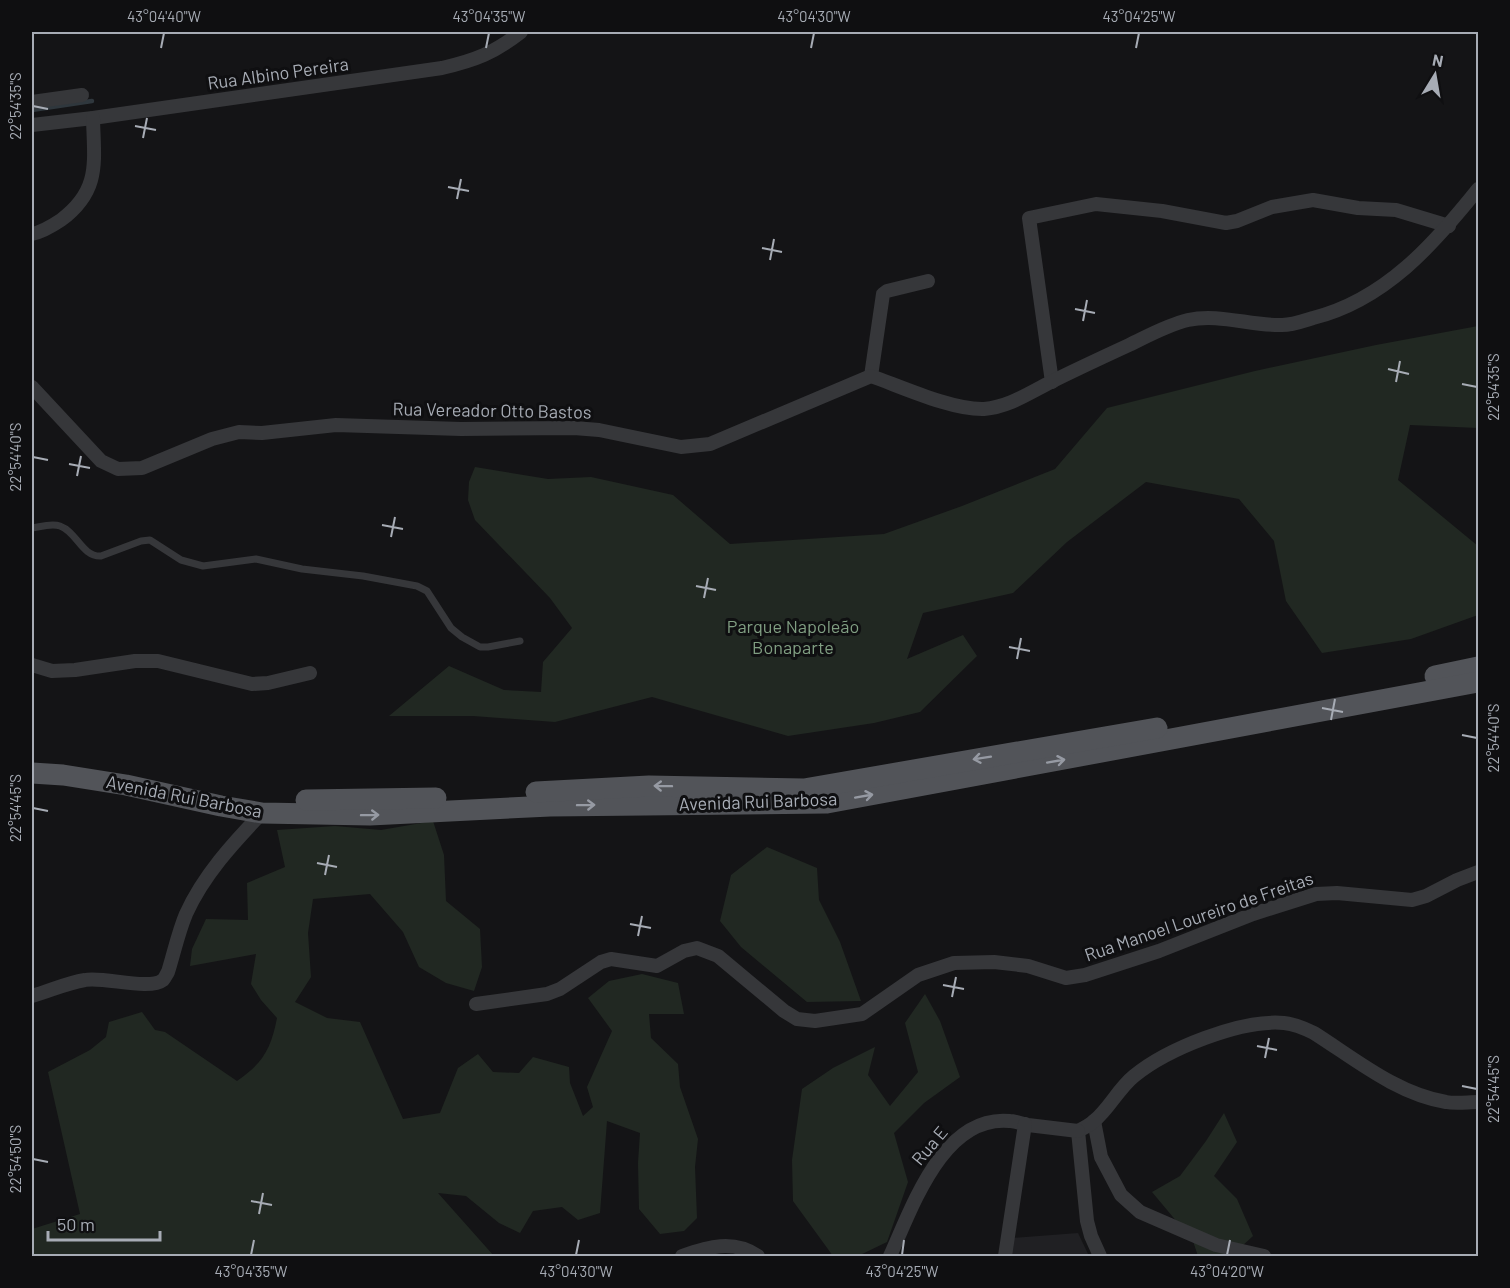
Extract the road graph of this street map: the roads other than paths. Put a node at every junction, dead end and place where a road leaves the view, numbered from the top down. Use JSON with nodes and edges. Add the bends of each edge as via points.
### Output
{"nodes":[{"id":1,"x":521,"y":32,"type":"edge"},
{"id":2,"x":82,"y":95,"type":"dead end"},
{"id":3,"x":32,"y":102,"type":"edge"},
{"id":4,"x":93,"y":118,"type":"junction"},
{"id":5,"x":32,"y":125,"type":"edge"},
{"id":6,"x":1479,"y":189,"type":"edge"},
{"id":7,"x":1449,"y":226,"type":"junction"},
{"id":8,"x":32,"y":234,"type":"edge"},
{"id":9,"x":928,"y":281,"type":"dead end"},
{"id":10,"x":871,"y":376,"type":"junction"},
{"id":11,"x":1052,"y":382,"type":"junction"},
{"id":12,"x":32,"y":387,"type":"edge"},
{"id":13,"x":32,"y":528,"type":"edge"},
{"id":14,"x":519,"y":641,"type":"dead end"},
{"id":15,"x":32,"y":665,"type":"edge"},
{"id":16,"x":1479,"y":667,"type":"edge"},
{"id":17,"x":310,"y":673,"type":"dead end"},
{"id":18,"x":1479,"y":682,"type":"edge"},
{"id":19,"x":32,"y":760,"type":"edge"},
{"id":20,"x":32,"y":773,"type":"edge"},
{"id":21,"x":262,"y":813,"type":"junction"},
{"id":22,"x":1479,"y":872,"type":"edge"},
{"id":23,"x":32,"y":996,"type":"edge"},
{"id":24,"x":476,"y":1004,"type":"dead end"},
{"id":25,"x":1479,"y":1102,"type":"edge"},
{"id":26,"x":1094,"y":1121,"type":"junction"},
{"id":27,"x":1025,"y":1124,"type":"junction"},
{"id":28,"x":1078,"y":1131,"type":"junction"},
{"id":29,"x":682,"y":1257,"type":"edge"},
{"id":30,"x":758,"y":1257,"type":"edge"},
{"id":31,"x":890,"y":1257,"type":"edge"},
{"id":32,"x":1005,"y":1257,"type":"edge"},
{"id":33,"x":1100,"y":1257,"type":"edge"},
{"id":34,"x":1264,"y":1257,"type":"edge"}],
"edges":[{"from":1,"to":4,"type":"street","name":"Rua Albino Pereira","via":[[475,60],[442,68]]},
{"from":2,"to":3,"type":"street"},
{"from":4,"to":5,"type":"street","name":"Rua Albino Pereira"},
{"from":4,"to":8,"type":"street","via":[[94,168],[86,193],[76,209],[54,225]]},
{"from":6,"to":7,"type":"street"},
{"from":7,"to":11,"type":"street","via":[[1408,267],[1367,297],[1329,314],[1286,325],[1264,326],[1218,317],[1188,320]]},
{"from":7,"to":11,"type":"street","via":[[1396,210],[1313,200],[1272,207],[1226,223],[1096,204],[1029,218]]},
{"from":9,"to":10,"type":"street","via":[[882,294]]},
{"from":10,"to":11,"type":"street","via":[[953,404],[983,409],[1010,404]]},
{"from":10,"to":12,"type":"street","name":"Rua Vereador Otto Bastos","via":[[710,444],[681,447],[574,428],[336,425],[239,432],[142,468],[118,469],[101,461]]},
{"from":13,"to":14,"type":"lane","via":[[60,526],[95,556],[150,540],[181,560],[203,566],[256,559],[417,586],[427,591],[462,638],[488,647]]},
{"from":15,"to":17,"type":"street","via":[[52,671],[158,662],[252,684]]},
{"from":16,"to":19,"type":"main road","name":"Avenida Rui Barbosa","one_way":true,"via":[[1296,704],[804,789],[649,786],[441,798],[299,801],[258,799],[66,762]]},
{"from":21,"to":18,"type":"main road","name":"Avenida Rui Barbosa","one_way":true,"via":[[370,815],[550,806],[826,803]]},
{"from":20,"to":21,"type":"main road","name":"Avenida Rui Barbosa","via":[[126,785]]},
{"from":21,"to":23,"type":"street","via":[[236,840],[196,894],[163,980],[155,984],[84,980]]},
{"from":22,"to":24,"type":"street","name":"Rua Manoel Loureiro de Freitas","via":[[1412,900],[1316,894],[1085,975],[1066,978],[1028,966],[954,963],[918,975],[862,1014],[815,1021],[797,1019],[784,1011],[718,956],[697,948],[657,966],[611,959],[547,994]]},
{"from":25,"to":26,"type":"street","via":[[1446,1102],[1415,1093],[1387,1080],[1303,1027],[1261,1023],[1196,1041],[1158,1058],[1132,1077]]},
{"from":26,"to":28,"type":"street"},
{"from":26,"to":34,"type":"street","via":[[1101,1157],[1121,1195],[1140,1212],[1216,1245]]},
{"from":27,"to":28,"type":"street","name":"Rua E"},
{"from":27,"to":31,"type":"street","name":"Rua E","via":[[1010,1120],[984,1123],[961,1136],[923,1183]]},
{"from":27,"to":32,"type":"street"},
{"from":28,"to":33,"type":"street","via":[[1087,1221]]},
{"from":29,"to":30,"type":"street","via":[[720,1246],[738,1246]]}]}
